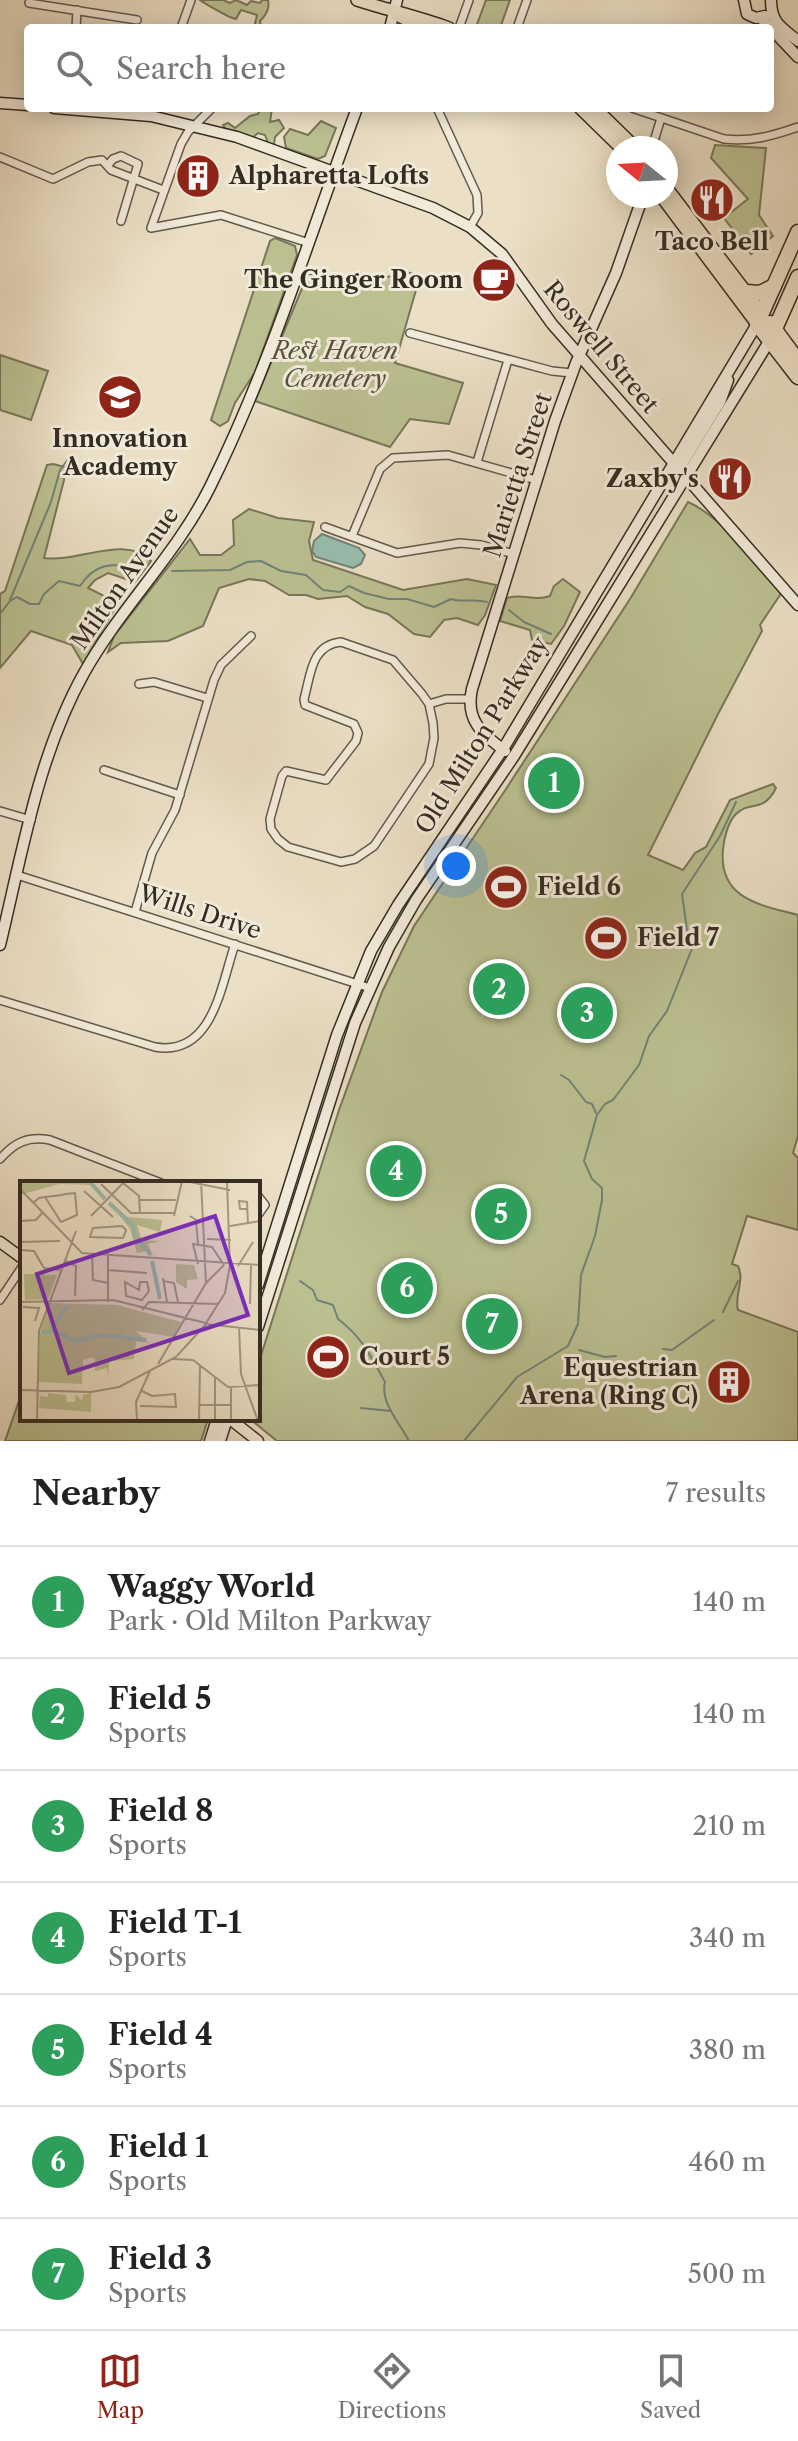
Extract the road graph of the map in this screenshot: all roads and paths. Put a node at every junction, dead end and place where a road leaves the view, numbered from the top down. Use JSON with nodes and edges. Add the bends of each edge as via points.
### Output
{"nodes":[{"id":1,"x":191,"y":0,"type":"edge"},
{"id":2,"x":357,"y":0,"type":"edge"},
{"id":3,"x":397,"y":0,"type":"edge"},
{"id":4,"x":469,"y":0,"type":"edge"},
{"id":5,"x":527,"y":0,"type":"edge"},
{"id":6,"x":743,"y":0,"type":"edge"},
{"id":7,"x":29,"y":3,"type":"dead end"},
{"id":8,"x":771,"y":4,"type":"edge"},
{"id":9,"x":77,"y":10,"type":"junction"},
{"id":10,"x":393,"y":12,"type":"junction"},
{"id":11,"x":761,"y":18,"type":"junction"},
{"id":12,"x":137,"y":20,"type":"dead end"},
{"id":13,"x":76,"y":24,"type":"edge"},
{"id":14,"x":182,"y":24,"type":"edge"},
{"id":15,"x":386,"y":24,"type":"edge"},
{"id":16,"x":391,"y":24,"type":"edge"},
{"id":17,"x":411,"y":24,"type":"edge"},
{"id":18,"x":438,"y":24,"type":"edge"},
{"id":19,"x":460,"y":24,"type":"edge"},
{"id":20,"x":518,"y":24,"type":"edge"},
{"id":21,"x":767,"y":24,"type":"edge"},
{"id":22,"x":774,"y":32,"type":"edge"},
{"id":23,"x":798,"y":41,"type":"edge"},
{"id":24,"x":798,"y":57,"type":"edge"},
{"id":25,"x":0,"y":103,"type":"edge"},
{"id":26,"x":24,"y":105,"type":"edge"},
{"id":27,"x":152,"y":112,"type":"edge"},
{"id":28,"x":208,"y":112,"type":"edge"},
{"id":29,"x":356,"y":112,"type":"edge"},
{"id":30,"x":439,"y":112,"type":"edge"},
{"id":31,"x":584,"y":112,"type":"edge"},
{"id":32,"x":599,"y":112,"type":"edge"},
{"id":33,"x":644,"y":112,"type":"edge"},
{"id":34,"x":661,"y":118,"type":"junction"},
{"id":35,"x":194,"y":126,"type":"junction"},
{"id":36,"x":798,"y":127,"type":"edge"},
{"id":37,"x":609,"y":136,"type":"edge"},
{"id":38,"x":624,"y":136,"type":"edge"},
{"id":39,"x":656,"y":136,"type":"edge"},
{"id":40,"x":0,"y":157,"type":"edge"},
{"id":41,"x":108,"y":165,"type":"junction"},
{"id":42,"x":334,"y":171,"type":"junction"},
{"id":43,"x":135,"y":179,"type":"junction"},
{"id":44,"x":163,"y":190,"type":"junction"},
{"id":45,"x":678,"y":203,"type":"edge"},
{"id":46,"x":639,"y":208,"type":"edge"},
{"id":47,"x":674,"y":208,"type":"edge"},
{"id":48,"x":121,"y":221,"type":"dead end"},
{"id":49,"x":470,"y":227,"type":"junction"},
{"id":50,"x":798,"y":232,"type":"edge"},
{"id":51,"x":309,"y":243,"type":"junction"},
{"id":52,"x":798,"y":277,"type":"edge"},
{"id":53,"x":774,"y":286,"type":"junction"},
{"id":54,"x":746,"y":292,"type":"junction"},
{"id":55,"x":760,"y":318,"type":"junction"},
{"id":56,"x":410,"y":333,"type":"dead end"},
{"id":57,"x":772,"y":335,"type":"junction"},
{"id":58,"x":579,"y":356,"type":"junction"},
{"id":59,"x":508,"y":360,"type":"junction"},
{"id":60,"x":798,"y":361,"type":"edge"},
{"id":61,"x":566,"y":373,"type":"junction"},
{"id":62,"x":798,"y":377,"type":"edge"},
{"id":63,"x":477,"y":462,"type":"junction"},
{"id":64,"x":679,"y":469,"type":"junction"},
{"id":65,"x":536,"y":480,"type":"junction"},
{"id":66,"x":707,"y":502,"type":"junction"},
{"id":67,"x":665,"y":510,"type":"junction"},
{"id":68,"x":325,"y":527,"type":"dead end"},
{"id":69,"x":352,"y":536,"type":"junction"},
{"id":70,"x":514,"y":554,"type":"junction"},
{"id":71,"x":798,"y":605,"type":"edge"},
{"id":72,"x":251,"y":636,"type":"dead end"},
{"id":73,"x":139,"y":684,"type":"dead end"},
{"id":74,"x":207,"y":698,"type":"junction"},
{"id":75,"x":470,"y":699,"type":"junction"},
{"id":76,"x":429,"y":704,"type":"junction"},
{"id":77,"x":503,"y":749,"type":"junction"},
{"id":78,"x":514,"y":756,"type":"junction"},
{"id":79,"x":104,"y":770,"type":"dead end"},
{"id":80,"x":180,"y":795,"type":"junction"},
{"id":81,"x":0,"y":811,"type":"edge"},
{"id":82,"x":31,"y":820,"type":"junction"},
{"id":83,"x":17,"y":875,"type":"junction"},
{"id":84,"x":135,"y":912,"type":"junction"},
{"id":85,"x":235,"y":944,"type":"junction"},
{"id":86,"x":0,"y":945,"type":"edge"},
{"id":87,"x":357,"y":983,"type":"junction"},
{"id":88,"x":370,"y":988,"type":"junction"},
{"id":89,"x":0,"y":1000,"type":"edge"},
{"id":90,"x":0,"y":1159,"type":"edge"},
{"id":91,"x":156,"y":1181,"type":"edge"},
{"id":92,"x":0,"y":1242,"type":"edge"},
{"id":93,"x":20,"y":1257,"type":"edge"},
{"id":94,"x":20,"y":1270,"type":"edge"},
{"id":95,"x":260,"y":1279,"type":"edge"},
{"id":96,"x":0,"y":1300,"type":"edge"},
{"id":97,"x":260,"y":1321,"type":"edge"},
{"id":98,"x":216,"y":1421,"type":"edge"},
{"id":99,"x":227,"y":1421,"type":"edge"},
{"id":100,"x":231,"y":1421,"type":"edge"},
{"id":101,"x":210,"y":1441,"type":"edge"},
{"id":102,"x":220,"y":1441,"type":"edge"},
{"id":103,"x":258,"y":1441,"type":"edge"}],
"edges":[{"from":1,"to":14,"type":"street"},
{"from":2,"to":10,"type":"main road"},
{"from":3,"to":10,"type":"street"},
{"from":4,"to":19,"type":"street"},
{"from":5,"to":20,"type":"street"},
{"from":6,"to":11,"type":"street","via":[[747,14]]},
{"from":7,"to":9,"type":"street"},
{"from":8,"to":11,"type":"street"},
{"from":8,"to":23,"type":"street","via":[[777,24]]},
{"from":9,"to":12,"type":"street"},
{"from":9,"to":13,"type":"street"},
{"from":10,"to":15,"type":"street"},
{"from":10,"to":16,"type":"street"},
{"from":10,"to":17,"type":"main road"},
{"from":10,"to":18,"type":"main road"},
{"from":11,"to":21,"type":"street"},
{"from":22,"to":24,"type":"street"},
{"from":25,"to":26,"type":"street"},
{"from":27,"to":35,"type":"street","name":"Roswell Street"},
{"from":28,"to":35,"type":"street"},
{"from":29,"to":42,"type":"street","name":"Milton Avenue"},
{"from":30,"to":49,"type":"street","via":[[477,195],[478,213]]},
{"from":31,"to":37,"type":"main road"},
{"from":32,"to":38,"type":"main road"},
{"from":33,"to":34,"type":"street"},
{"from":34,"to":36,"type":"street","via":[[739,141]]},
{"from":34,"to":39,"type":"street"},
{"from":35,"to":42,"type":"street","name":"Roswell Street"},
{"from":35,"to":44,"type":"street"},
{"from":40,"to":41,"type":"street","via":[[53,179],[91,161]]},
{"from":41,"to":43,"type":"street"},
{"from":41,"to":43,"type":"street","via":[[115,157],[133,160],[138,166]]},
{"from":42,"to":49,"type":"street","name":"Roswell Street"},
{"from":42,"to":51,"type":"street","name":"Milton Avenue"},
{"from":43,"to":44,"type":"street"},
{"from":43,"to":48,"type":"street"},
{"from":44,"to":51,"type":"street","via":[[151,228],[221,215]]},
{"from":45,"to":54,"type":"main road"},
{"from":46,"to":58,"type":"street","name":"Marietta Street"},
{"from":47,"to":55,"type":"main road"},
{"from":49,"to":58,"type":"street","name":"Roswell Street","via":[[502,254]]},
{"from":50,"to":53,"type":"highway"},
{"from":51,"to":82,"type":"street","name":"Milton Avenue","via":[[211,485],[168,558],[82,676],[54,738]]},
{"from":52,"to":57,"type":"highway","name":"Old Milton Parkway"},
{"from":53,"to":54,"type":"highway"},
{"from":53,"to":55,"type":"highway"},
{"from":54,"to":55,"type":"main road"},
{"from":55,"to":57,"type":"highway"},
{"from":55,"to":64,"type":"street","via":[[730,370],[720,402]]},
{"from":56,"to":59,"type":"street"},
{"from":57,"to":60,"type":"highway"},
{"from":57,"to":62,"type":"highway"},
{"from":57,"to":64,"type":"street","name":"Old Milton Parkway"},
{"from":58,"to":61,"type":"street","name":"Marietta Street"},
{"from":58,"to":64,"type":"street","name":"Roswell Street"},
{"from":59,"to":61,"type":"street"},
{"from":59,"to":63,"type":"street"},
{"from":61,"to":65,"type":"street","name":"Marietta Street"},
{"from":63,"to":65,"type":"street"},
{"from":63,"to":69,"type":"street","via":[[448,455],[390,460],[380,469]]},
{"from":64,"to":66,"type":"street","name":"Roswell Street"},
{"from":64,"to":67,"type":"street","name":"Old Milton Parkway"},
{"from":64,"to":77,"type":"street","name":"Old Milton Parkway"},
{"from":65,"to":70,"type":"street","name":"Marietta Street"},
{"from":66,"to":67,"type":"street","via":[[687,494]]},
{"from":66,"to":71,"type":"street","name":"Roswell Street"},
{"from":67,"to":78,"type":"street","name":"Old Milton Parkway"},
{"from":68,"to":69,"type":"street"},
{"from":69,"to":70,"type":"street","via":[[397,553],[460,543]]},
{"from":70,"to":75,"type":"street","name":"Marietta Street"},
{"from":72,"to":74,"type":"street","via":[[221,665]]},
{"from":73,"to":74,"type":"street","via":[[154,682]]},
{"from":74,"to":80,"type":"street"},
{"from":75,"to":76,"type":"street"},
{"from":75,"to":77,"type":"street","via":[[476,726]]},
{"from":76,"to":76,"type":"street","via":[[434,738],[429,764],[374,846],[341,862],[288,847],[278,839],[270,819],[282,776],[286,771],[326,780],[358,733],[354,724],[305,705],[316,654],[341,642],[393,660]]},
{"from":77,"to":78,"type":"street"},
{"from":77,"to":87,"type":"street","name":"Old Milton Parkway","via":[[398,905]]},
{"from":78,"to":88,"type":"street","name":"Old Milton Parkway","via":[[416,900]]},
{"from":79,"to":80,"type":"street"},
{"from":80,"to":84,"type":"street","via":[[152,853]]},
{"from":81,"to":82,"type":"street"},
{"from":82,"to":83,"type":"street","name":"Milton Avenue"},
{"from":83,"to":84,"type":"street","name":"Wills Drive"},
{"from":83,"to":86,"type":"street","name":"Milton Avenue"},
{"from":84,"to":85,"type":"street","name":"Wills Drive"},
{"from":85,"to":87,"type":"street","name":"Wills Drive"},
{"from":85,"to":89,"type":"street","via":[[207,1026],[194,1041],[176,1048],[155,1047]]},
{"from":87,"to":88,"type":"street","name":"Wills Drive"},
{"from":87,"to":95,"type":"street","name":"Old Milton Parkway"},
{"from":88,"to":97,"type":"street","name":"Old Milton Parkway"},
{"from":90,"to":91,"type":"street","via":[[18,1142],[34,1137]]},
{"from":92,"to":93,"type":"street"},
{"from":94,"to":96,"type":"street"},
{"from":98,"to":101,"type":"street"},
{"from":99,"to":102,"type":"street"},
{"from":100,"to":103,"type":"street"}]}
